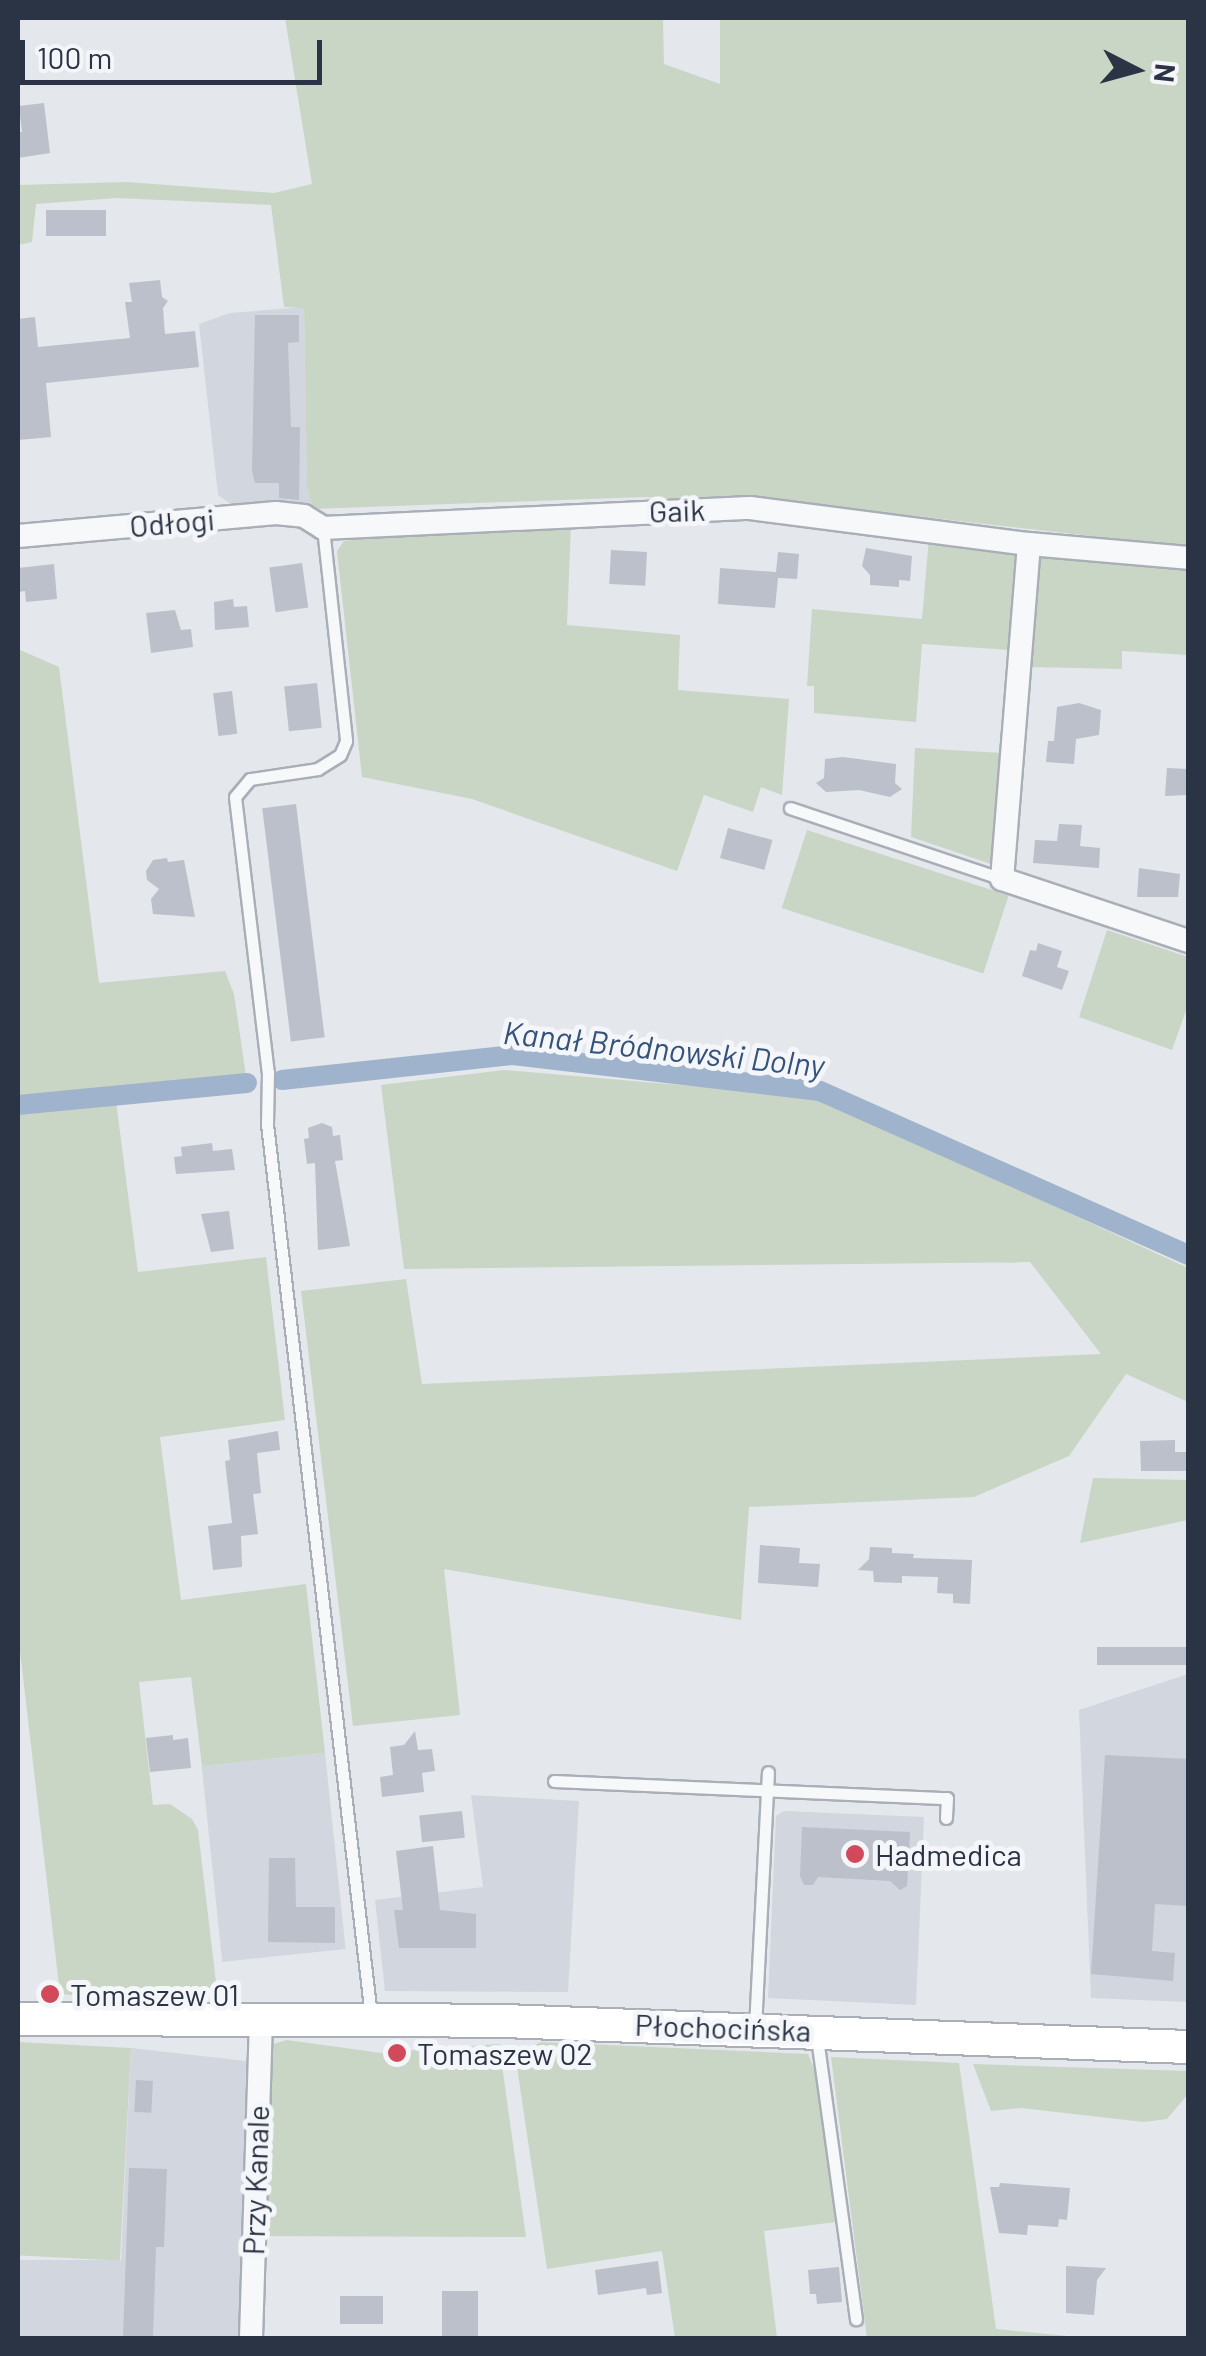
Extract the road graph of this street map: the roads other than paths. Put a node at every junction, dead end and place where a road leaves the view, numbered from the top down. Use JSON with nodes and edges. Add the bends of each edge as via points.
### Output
{"nodes":[{"id":1,"x":323,"y":528,"type":"junction"},
{"id":2,"x":18,"y":536,"type":"edge"},
{"id":3,"x":1030,"y":544,"type":"junction"},
{"id":4,"x":1188,"y":558,"type":"edge"},
{"id":5,"x":790,"y":808,"type":"dead end"},
{"id":6,"x":1002,"y":879,"type":"junction"},
{"id":7,"x":1188,"y":941,"type":"edge"},
{"id":8,"x":768,"y":1772,"type":"dead end"},
{"id":9,"x":554,"y":1780,"type":"dead end"},
{"id":10,"x":767,"y":1790,"type":"junction"},
{"id":11,"x":946,"y":1818,"type":"dead end"},
{"id":12,"x":18,"y":2019,"type":"edge"},
{"id":13,"x":261,"y":2021,"type":"junction"},
{"id":14,"x":371,"y":2022,"type":"junction"},
{"id":15,"x":755,"y":2028,"type":"junction"},
{"id":16,"x":815,"y":2029,"type":"junction"},
{"id":17,"x":1188,"y":2047,"type":"edge"},
{"id":18,"x":856,"y":2319,"type":"dead end"},
{"id":19,"x":251,"y":2338,"type":"edge"}],
"edges":[{"from":1,"to":2,"type":"street","name":"Odłogi","via":[[304,516],[276,512]]},
{"from":1,"to":3,"type":"street","name":"Gaik","via":[[750,508]]},
{"from":1,"to":14,"type":"lane","via":[[346,741],[340,755],[318,770],[250,780],[235,797]]},
{"from":3,"to":4,"type":"street","name":"Gaik"},
{"from":3,"to":6,"type":"street"},
{"from":5,"to":6,"type":"lane"},
{"from":6,"to":7,"type":"street"},
{"from":8,"to":10,"type":"lane"},
{"from":9,"to":10,"type":"lane"},
{"from":10,"to":11,"type":"lane","via":[[947,1798]]},
{"from":10,"to":15,"type":"lane"},
{"from":12,"to":13,"type":"main road","name":"Płochocińska"},
{"from":13,"to":14,"type":"main road","name":"Płochocińska"},
{"from":13,"to":19,"type":"street","name":"Przy Kanale"},
{"from":14,"to":15,"type":"main road","name":"Płochocińska"},
{"from":15,"to":16,"type":"main road","name":"Płochocińska"},
{"from":16,"to":17,"type":"main road","name":"Płochocińska"},
{"from":16,"to":18,"type":"lane"}]}
